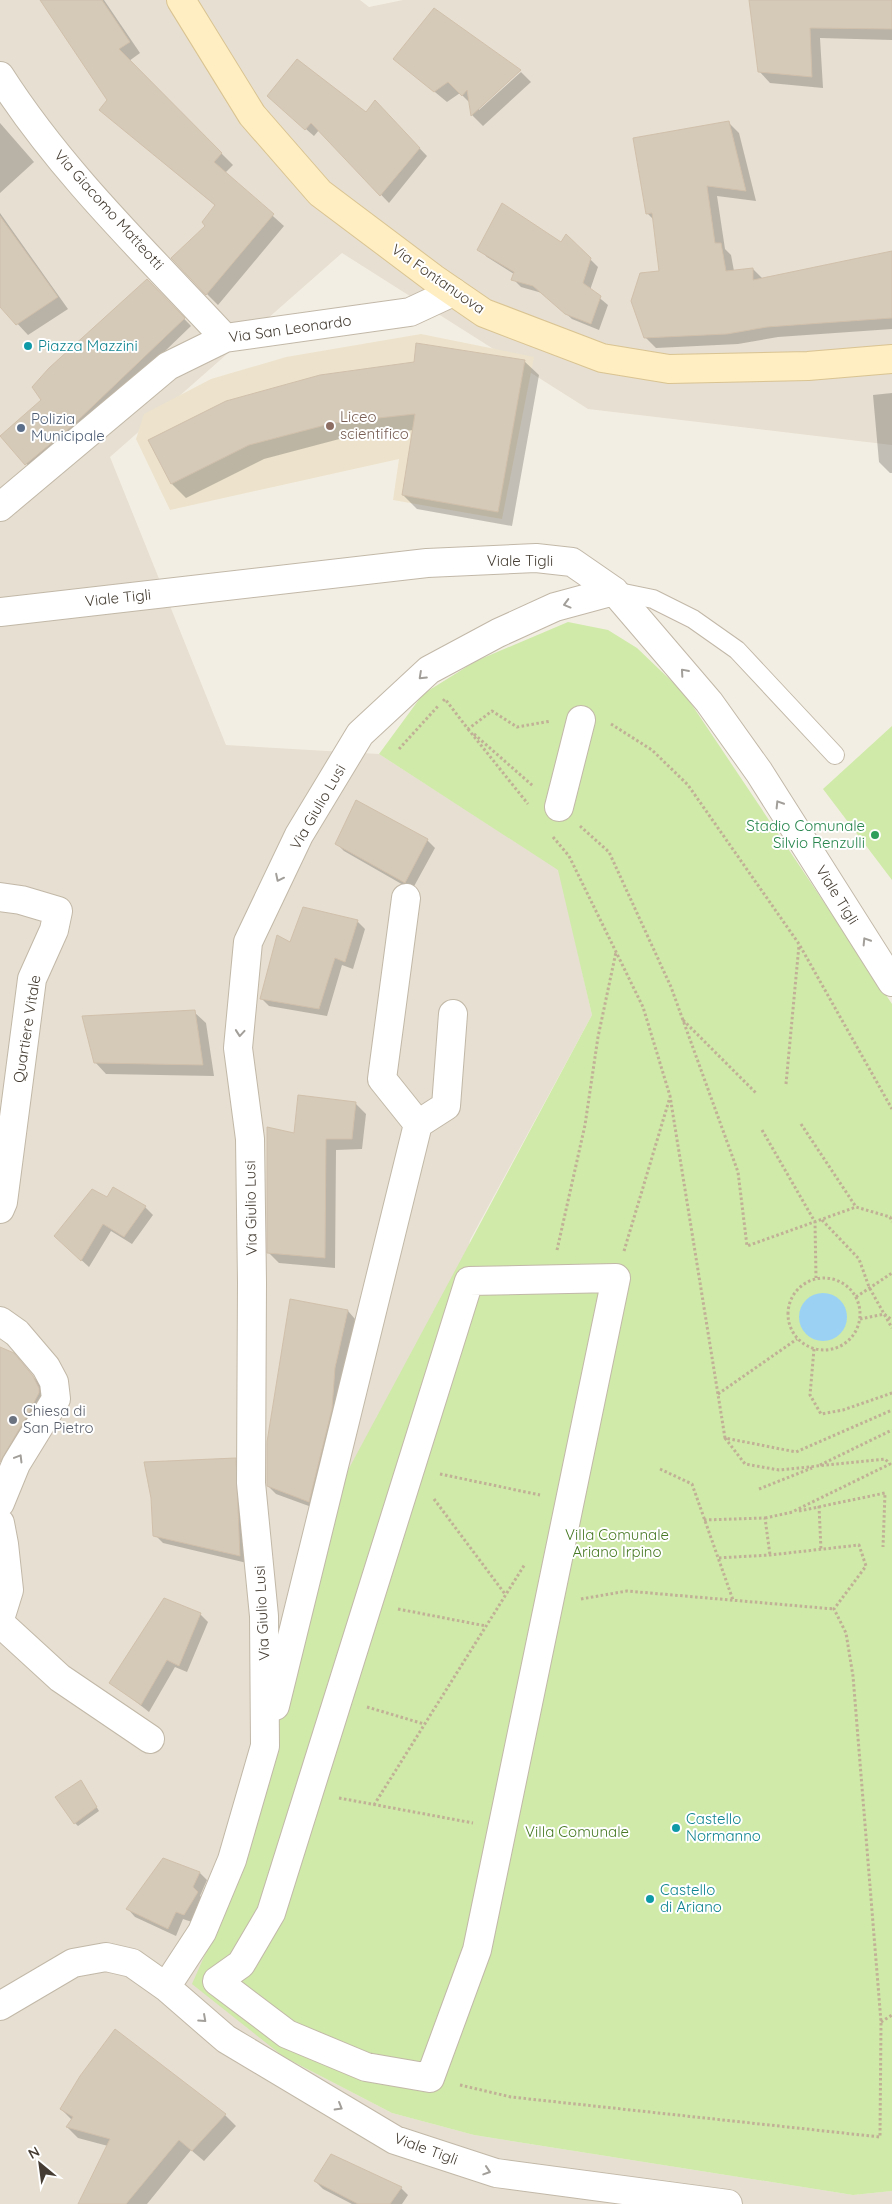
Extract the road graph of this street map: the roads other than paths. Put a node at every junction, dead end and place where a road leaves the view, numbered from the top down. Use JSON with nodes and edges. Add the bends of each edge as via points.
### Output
{"nodes":[{"id":1,"x":181,"y":0,"type":"edge"},
{"id":2,"x":0,"y":76,"type":"edge"},
{"id":3,"x":453,"y":292,"type":"junction"},
{"id":4,"x":225,"y":338,"type":"junction"},
{"id":5,"x":892,"y":359,"type":"edge"},
{"id":6,"x":0,"y":507,"type":"edge"},
{"id":7,"x":614,"y":591,"type":"junction"},
{"id":8,"x":0,"y":612,"type":"edge"},
{"id":9,"x":581,"y":720,"type":"road end"},
{"id":10,"x":835,"y":755,"type":"dead end"},
{"id":11,"x":546,"y":809,"type":"road end"},
{"id":12,"x":0,"y":897,"type":"edge"},
{"id":13,"x":406,"y":898,"type":"dead end"},
{"id":14,"x":892,"y":982,"type":"edge"},
{"id":15,"x":453,"y":1014,"type":"dead end"},
{"id":16,"x":418,"y":1124,"type":"junction"},
{"id":17,"x":0,"y":1209,"type":"edge"},
{"id":18,"x":0,"y":1321,"type":"edge"},
{"id":19,"x":0,"y":1503,"type":"edge"},
{"id":20,"x":0,"y":1523,"type":"edge"},
{"id":21,"x":0,"y":1619,"type":"edge"},
{"id":22,"x":0,"y":1624,"type":"edge"},
{"id":23,"x":150,"y":1739,"type":"dead end"},
{"id":24,"x":266,"y":1746,"type":"junction"},
{"id":25,"x":166,"y":1986,"type":"junction"},
{"id":26,"x":0,"y":2006,"type":"edge"},
{"id":27,"x":430,"y":2078,"type":"joint"},
{"id":28,"x":728,"y":2204,"type":"edge"}],
"edges":[{"from":1,"to":3,"type":"street","name":"Via Fontanuova","via":[[252,115],[320,194]]},
{"from":2,"to":4,"type":"street","name":"Via Giacomo Matteotti","via":[[23,112],[93,196]]},
{"from":3,"to":4,"type":"street","name":"Via San Leonardo","via":[[410,312]]},
{"from":3,"to":5,"type":"street","name":"Via Fontanuova","via":[[484,313],[602,358],[669,369],[808,366]]},
{"from":4,"to":6,"type":"street","name":"Via San Leonardo","via":[[168,366]]},
{"from":7,"to":8,"type":"street","name":"Viale Tigli","via":[[572,562],[536,558],[427,563]]},
{"from":7,"to":10,"type":"lane","via":[[653,599],[693,619],[737,650]]},
{"from":14,"to":7,"type":"street","name":"Viale Tigli","one_way":true,"via":[[759,772],[709,702]]},
{"from":7,"to":24,"type":"street","name":"Via Giulio Lusi","one_way":true,"via":[[555,607],[428,670],[360,734],[299,836],[248,942],[238,1048],[250,1139],[251,1483],[264,1616]]},
{"from":9,"to":11,"type":"street"},
{"from":12,"to":17,"type":"street","name":"Quartiere Vitale","via":[[58,911],[54,930],[32,979]]},
{"from":13,"to":16,"type":"street","via":[[382,1079]]},
{"from":15,"to":16,"type":"street","via":[[446,1106]]},
{"from":16,"to":24,"type":"street"},
{"from":19,"to":18,"type":"street","one_way":true,"via":[[16,1464],[56,1399],[54,1382],[46,1367],[17,1333]]},
{"from":20,"to":21,"type":"street","via":[[9,1590]]},
{"from":22,"to":23,"type":"street","via":[[60,1678]]},
{"from":24,"to":25,"type":"street","name":"Via Giulio Lusi","via":[[232,1860],[202,1932]]},
{"from":25,"to":26,"type":"street","name":"Viale Tigli","via":[[132,1963],[106,1957],[73,1963]]},
{"from":25,"to":28,"type":"street","name":"Viale Tigli","one_way":true,"via":[[226,2039],[395,2140],[496,2174]]},
{"from":27,"to":27,"type":"street","via":[[477,1950],[616,1278],[469,1281],[272,1913],[241,1964],[217,1981],[287,2034],[366,2067]]}]}
